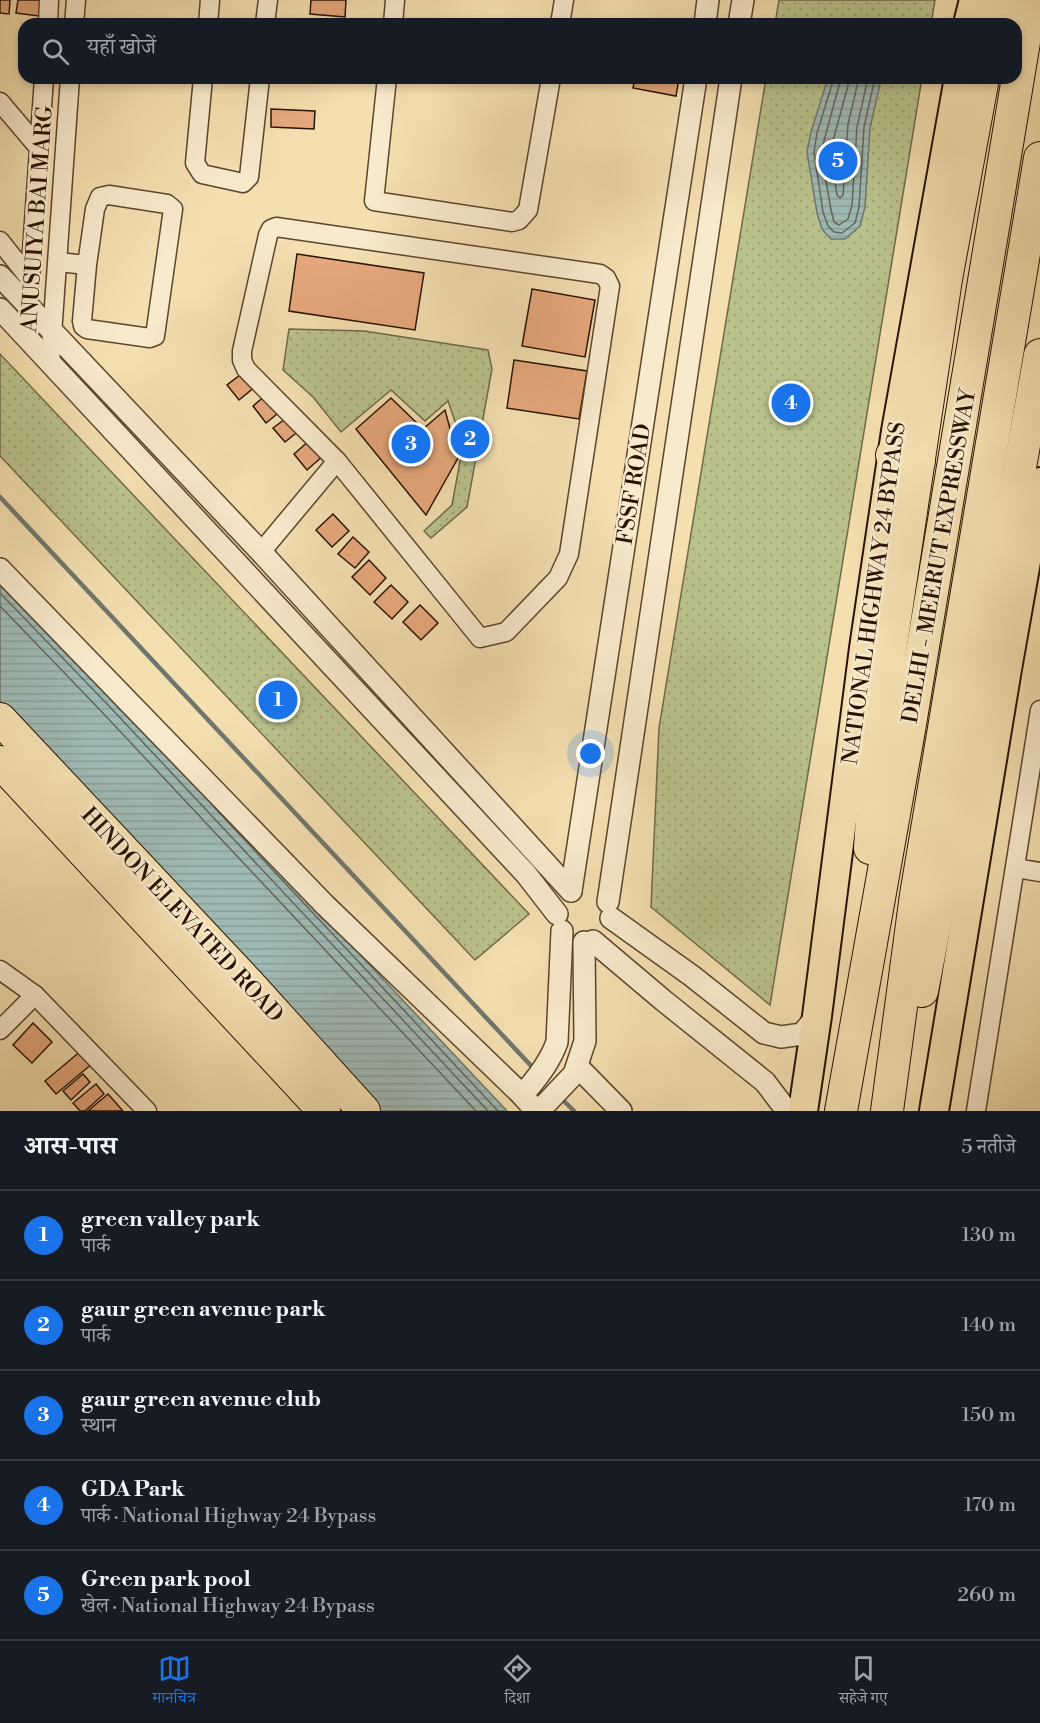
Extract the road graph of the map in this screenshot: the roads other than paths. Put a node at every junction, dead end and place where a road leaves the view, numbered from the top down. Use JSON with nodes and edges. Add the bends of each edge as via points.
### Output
{"nodes":[{"id":1,"x":49,"y":0,"type":"edge"},
{"id":2,"x":76,"y":0,"type":"edge"},
{"id":3,"x":210,"y":0,"type":"edge"},
{"id":4,"x":268,"y":0,"type":"edge"},
{"id":5,"x":395,"y":0,"type":"edge"},
{"id":6,"x":564,"y":0,"type":"edge"},
{"id":7,"x":708,"y":0,"type":"edge"},
{"id":8,"x":743,"y":0,"type":"edge"},
{"id":9,"x":972,"y":0,"type":"edge"},
{"id":10,"x":1004,"y":0,"type":"edge"},
{"id":11,"x":1031,"y":0,"type":"edge"},
{"id":12,"x":48,"y":18,"type":"edge"},
{"id":13,"x":74,"y":18,"type":"edge"},
{"id":14,"x":208,"y":18,"type":"edge"},
{"id":15,"x":266,"y":18,"type":"edge"},
{"id":16,"x":394,"y":18,"type":"edge"},
{"id":17,"x":561,"y":18,"type":"edge"},
{"id":18,"x":706,"y":18,"type":"edge"},
{"id":19,"x":740,"y":18,"type":"edge"},
{"id":20,"x":969,"y":18,"type":"edge"},
{"id":21,"x":999,"y":18,"type":"edge"},
{"id":22,"x":1022,"y":54,"type":"edge"},
{"id":23,"x":44,"y":84,"type":"edge"},
{"id":24,"x":70,"y":84,"type":"edge"},
{"id":25,"x":202,"y":84,"type":"edge"},
{"id":26,"x":259,"y":84,"type":"edge"},
{"id":27,"x":386,"y":84,"type":"edge"},
{"id":28,"x":550,"y":84,"type":"edge"},
{"id":29,"x":695,"y":84,"type":"edge"},
{"id":30,"x":730,"y":84,"type":"edge"},
{"id":31,"x":958,"y":84,"type":"edge"},
{"id":32,"x":982,"y":84,"type":"edge"},
{"id":33,"x":1017,"y":84,"type":"edge"},
{"id":34,"x":0,"y":102,"type":"edge"},
{"id":35,"x":39,"y":148,"type":"junction"},
{"id":36,"x":1040,"y":158,"type":"edge"},
{"id":37,"x":0,"y":241,"type":"edge"},
{"id":38,"x":58,"y":262,"type":"junction"},
{"id":39,"x":87,"y":265,"type":"junction"},
{"id":40,"x":0,"y":276,"type":"edge"},
{"id":41,"x":30,"y":279,"type":"junction"},
{"id":42,"x":28,"y":305,"type":"junction"},
{"id":43,"x":0,"y":309,"type":"edge"},
{"id":44,"x":53,"y":331,"type":"junction"},
{"id":45,"x":26,"y":337,"type":"junction"},
{"id":46,"x":1040,"y":355,"type":"edge"},
{"id":47,"x":50,"y":363,"type":"junction"},
{"id":48,"x":905,"y":458,"type":"junction"},
{"id":49,"x":337,"y":461,"type":"junction"},
{"id":50,"x":1033,"y":473,"type":"edge"},
{"id":51,"x":261,"y":552,"type":"junction"},
{"id":52,"x":0,"y":569,"type":"edge"},
{"id":53,"x":1040,"y":715,"type":"edge"},
{"id":54,"x":0,"y":719,"type":"edge"},
{"id":55,"x":0,"y":762,"type":"edge"},
{"id":56,"x":1015,"y":868,"type":"junction"},
{"id":57,"x":1040,"y":872,"type":"edge"},
{"id":58,"x":571,"y":891,"type":"junction"},
{"id":59,"x":609,"y":910,"type":"junction"},
{"id":60,"x":559,"y":922,"type":"junction"},
{"id":61,"x":589,"y":941,"type":"junction"},
{"id":62,"x":0,"y":970,"type":"edge"},
{"id":63,"x":35,"y":995,"type":"junction"},
{"id":64,"x":859,"y":1000,"type":"junction"},
{"id":65,"x":817,"y":1017,"type":"junction"},
{"id":66,"x":0,"y":1030,"type":"edge"},
{"id":67,"x":576,"y":1071,"type":"junction"},
{"id":68,"x":526,"y":1090,"type":"junction"},
{"id":69,"x":542,"y":1108,"type":"edge"},
{"id":70,"x":887,"y":1108,"type":"edge"},
{"id":71,"x":147,"y":1111,"type":"edge"},
{"id":72,"x":324,"y":1111,"type":"edge"},
{"id":73,"x":364,"y":1111,"type":"edge"},
{"id":74,"x":621,"y":1111,"type":"edge"},
{"id":75,"x":787,"y":1111,"type":"edge"},
{"id":76,"x":803,"y":1111,"type":"edge"},
{"id":77,"x":840,"y":1111,"type":"edge"},
{"id":78,"x":933,"y":1111,"type":"edge"},
{"id":79,"x":976,"y":1111,"type":"edge"}],
"edges":[{"from":1,"to":12,"type":"street"},
{"from":2,"to":13,"type":"street"},
{"from":3,"to":14,"type":"street"},
{"from":4,"to":15,"type":"street"},
{"from":5,"to":16,"type":"street"},
{"from":6,"to":17,"type":"street"},
{"from":7,"to":18,"type":"street"},
{"from":8,"to":19,"type":"street"},
{"from":9,"to":20,"type":"highway"},
{"from":10,"to":21,"type":"highway"},
{"from":11,"to":22,"type":"highway","name":"DELHI - MEERUT EXPRESSWAY"},
{"from":23,"to":35,"type":"street","name":"ANUSUIYA BAI MARG"},
{"from":24,"to":38,"type":"street","name":"ANUSUIYA BAI MARG"},
{"from":25,"to":26,"type":"street","via":[[195,163],[202,174],[243,183],[249,177]]},
{"from":27,"to":28,"type":"street","via":[[374,201],[512,222],[528,210]]},
{"from":29,"to":58,"type":"street","name":"FSSF ROAD"},
{"from":30,"to":59,"type":"street"},
{"from":31,"to":48,"type":"highway","name":"NATIONAL HIGHWAY 24 BYPASS"},
{"from":32,"to":48,"type":"highway","via":[[946,279]]},
{"from":33,"to":64,"type":"highway","name":"DELHI - MEERUT EXPRESSWAY","via":[[911,719]]},
{"from":34,"to":35,"type":"street"},
{"from":35,"to":41,"type":"street","name":"ANUSUIYA BAI MARG"},
{"from":36,"to":70,"type":"highway","name":"DELHI - MEERUT EXPRESSWAY","via":[[916,895]]},
{"from":37,"to":41,"type":"street"},
{"from":38,"to":39,"type":"street"},
{"from":38,"to":44,"type":"street","name":"ANUSUIYA BAI MARG"},
{"from":39,"to":39,"type":"street","via":[[83,326],[155,336],[173,209],[167,204],[100,197]]},
{"from":40,"to":42,"type":"street"},
{"from":41,"to":42,"type":"street","name":"ANUSUIYA BAI MARG"},
{"from":42,"to":44,"type":"street"},
{"from":42,"to":45,"type":"street","name":"ANUSUIYA BAI MARG"},
{"from":43,"to":45,"type":"street"},
{"from":44,"to":47,"type":"street","name":"ANUSUIYA BAI MARG"},
{"from":44,"to":51,"type":"street"},
{"from":45,"to":47,"type":"street"},
{"from":46,"to":50,"type":"highway"},
{"from":47,"to":60,"type":"street","via":[[526,874]]},
{"from":48,"to":64,"type":"highway","via":[[876,760]]},
{"from":48,"to":65,"type":"highway","name":"NATIONAL HIGHWAY 24 BYPASS","via":[[864,648]]},
{"from":49,"to":49,"type":"street","via":[[246,369],[242,360],[271,230],[281,228],[376,241],[606,278],[610,286],[569,554],[558,578],[506,632],[480,638]]},
{"from":49,"to":51,"type":"street"},
{"from":50,"to":70,"type":"highway","via":[[925,984]]},
{"from":50,"to":78,"type":"highway"},
{"from":51,"to":58,"type":"street"},
{"from":52,"to":68,"type":"street","via":[[325,905]]},
{"from":53,"to":56,"type":"street"},
{"from":54,"to":73,"type":"highway","name":"HINDON ELEVATED ROAD"},
{"from":55,"to":72,"type":"highway","name":"HINDON ELEVATED ROAD"},
{"from":56,"to":57,"type":"street"},
{"from":56,"to":79,"type":"street"},
{"from":58,"to":59,"type":"street","via":[[597,891]]},
{"from":58,"to":60,"type":"street","via":[[559,905]]},
{"from":59,"to":61,"type":"street","via":[[607,930]]},
{"from":59,"to":65,"type":"street","via":[[764,1033],[781,1037],[802,1034]]},
{"from":60,"to":61,"type":"street","via":[[576,941]]},
{"from":60,"to":68,"type":"street","via":[[557,1042],[553,1054]]},
{"from":61,"to":67,"type":"street","via":[[585,1041]]},
{"from":61,"to":75,"type":"street","via":[[765,1082]]},
{"from":62,"to":63,"type":"street"},
{"from":63,"to":66,"type":"street"},
{"from":63,"to":71,"type":"street"},
{"from":64,"to":77,"type":"highway","name":"DELHI - MEERUT EXPRESSWAY"},
{"from":65,"to":76,"type":"highway","name":"NATIONAL HIGHWAY 24 BYPASS"},
{"from":67,"to":69,"type":"street"},
{"from":67,"to":74,"type":"street"},
{"from":68,"to":69,"type":"street"}]}
